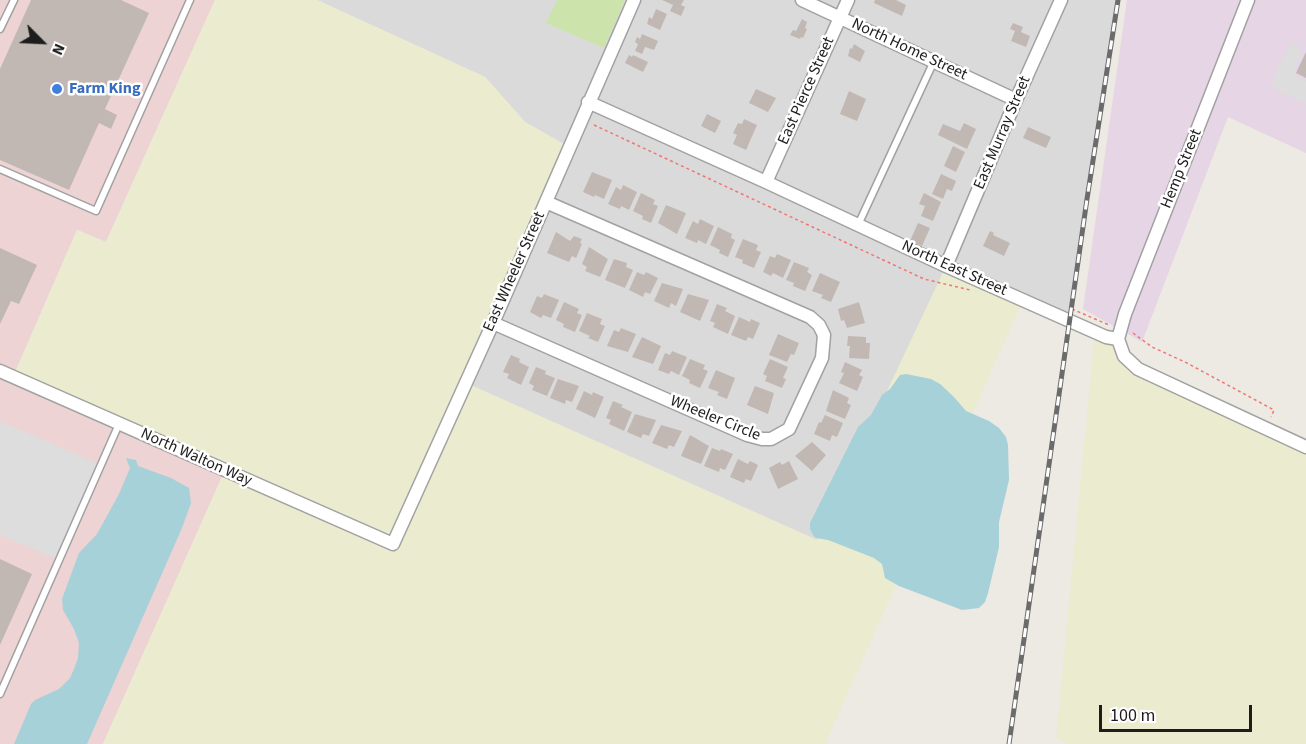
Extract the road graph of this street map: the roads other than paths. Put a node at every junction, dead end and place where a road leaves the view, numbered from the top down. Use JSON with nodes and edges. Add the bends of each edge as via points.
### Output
{"nodes":[{"id":1,"x":14,"y":0,"type":"edge"},
{"id":2,"x":190,"y":0,"type":"edge"},
{"id":3,"x":634,"y":0,"type":"edge"},
{"id":4,"x":802,"y":0,"type":"edge"},
{"id":5,"x":848,"y":0,"type":"edge"},
{"id":6,"x":1061,"y":0,"type":"edge"},
{"id":7,"x":1248,"y":0,"type":"edge"},
{"id":8,"x":840,"y":18,"type":"junction"},
{"id":9,"x":0,"y":29,"type":"edge"},
{"id":10,"x":934,"y":61,"type":"junction"},
{"id":11,"x":1016,"y":100,"type":"junction"},
{"id":12,"x":588,"y":102,"type":"junction"},
{"id":13,"x":0,"y":169,"type":"edge"},
{"id":14,"x":766,"y":182,"type":"junction"},
{"id":15,"x":546,"y":202,"type":"junction"},
{"id":16,"x":858,"y":225,"type":"junction"},
{"id":17,"x":946,"y":266,"type":"junction"},
{"id":18,"x":493,"y":323,"type":"junction"},
{"id":19,"x":1118,"y":339,"type":"junction"},
{"id":20,"x":0,"y":371,"type":"edge"},
{"id":21,"x":119,"y":424,"type":"junction"},
{"id":22,"x":1306,"y":447,"type":"edge"},
{"id":23,"x":393,"y":544,"type":"joint"},
{"id":24,"x":0,"y":694,"type":"edge"}],
"edges":[{"from":1,"to":9,"type":"lane"},
{"from":2,"to":13,"type":"lane","via":[[96,211]]},
{"from":3,"to":12,"type":"street","name":"East Wheeler Street"},
{"from":4,"to":8,"type":"street","name":"North Home Street"},
{"from":5,"to":8,"type":"street","name":"East Pierce Street"},
{"from":6,"to":11,"type":"street","name":"East Murray Street"},
{"from":7,"to":19,"type":"street","name":"Hemp Street"},
{"from":8,"to":10,"type":"street","name":"North Home Street"},
{"from":8,"to":14,"type":"street","name":"East Pierce Street"},
{"from":10,"to":11,"type":"street","name":"North Home Street"},
{"from":10,"to":16,"type":"lane"},
{"from":11,"to":17,"type":"street","name":"East Murray Street"},
{"from":12,"to":14,"type":"street","name":"North East Street"},
{"from":12,"to":15,"type":"street","name":"East Wheeler Street"},
{"from":14,"to":16,"type":"street","name":"North East Street"},
{"from":15,"to":18,"type":"street","name":"East Wheeler Street"},
{"from":15,"to":18,"type":"street","name":"Wheeler Circle","via":[[810,317],[824,335],[822,358],[789,429],[771,439],[762,439]]},
{"from":16,"to":17,"type":"street","name":"North East Street"},
{"from":17,"to":19,"type":"street","name":"North East Street"},
{"from":18,"to":23,"type":"street","name":"East Wheeler Street"},
{"from":19,"to":22,"type":"street","via":[[1132,366]]},
{"from":20,"to":21,"type":"street","name":"North Walton Way"},
{"from":21,"to":23,"type":"street","name":"North Walton Way"},
{"from":21,"to":24,"type":"lane"}]}
